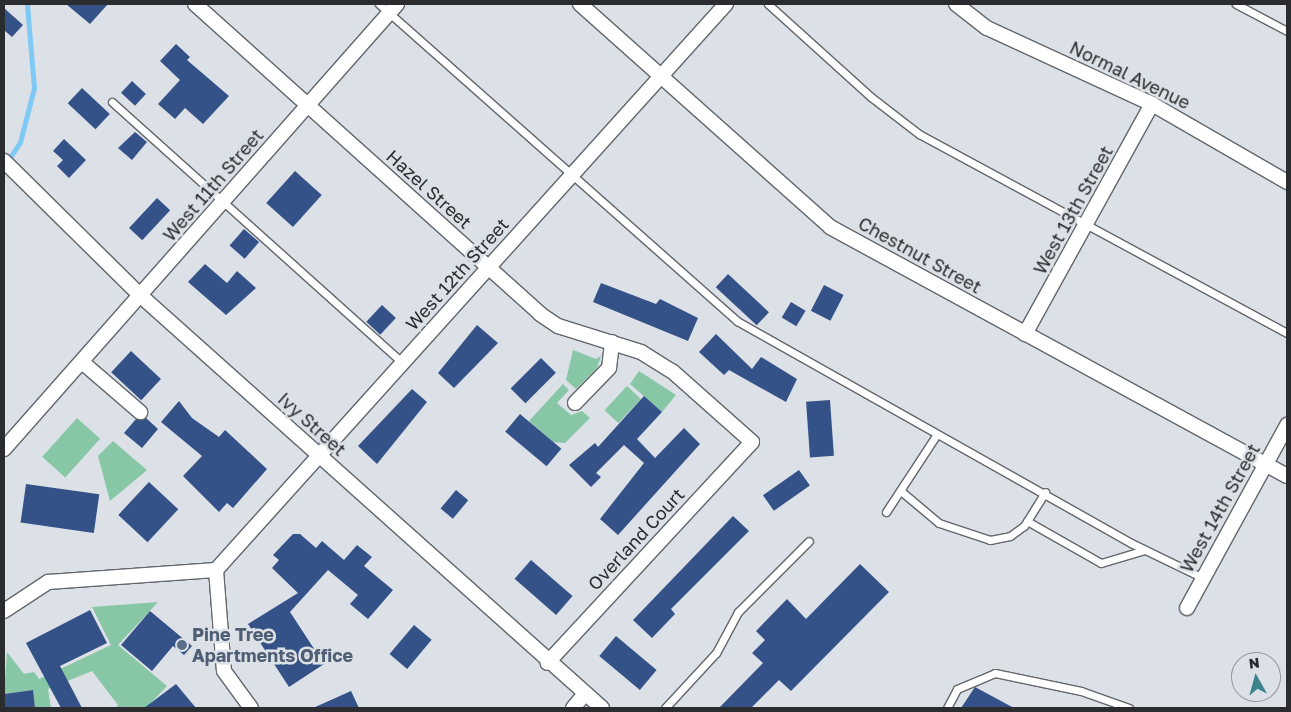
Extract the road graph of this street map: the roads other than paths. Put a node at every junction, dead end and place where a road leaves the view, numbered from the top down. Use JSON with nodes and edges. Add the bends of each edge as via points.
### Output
{"nodes":[{"id":1,"x":195,"y":4,"type":"edge"},
{"id":2,"x":580,"y":4,"type":"edge"},
{"id":3,"x":726,"y":4,"type":"edge"},
{"id":4,"x":768,"y":4,"type":"edge"},
{"id":5,"x":956,"y":4,"type":"edge"},
{"id":6,"x":1236,"y":4,"type":"edge"},
{"id":7,"x":388,"y":7,"type":"edge"},
{"id":8,"x":1287,"y":31,"type":"edge"},
{"id":9,"x":664,"y":75,"type":"junction"},
{"id":10,"x":112,"y":102,"type":"dead end"},
{"id":11,"x":307,"y":104,"type":"junction"},
{"id":12,"x":1152,"y":104,"type":"junction"},
{"id":13,"x":4,"y":161,"type":"edge"},
{"id":14,"x":574,"y":173,"type":"junction"},
{"id":15,"x":1287,"y":182,"type":"edge"},
{"id":16,"x":223,"y":202,"type":"junction"},
{"id":17,"x":1088,"y":223,"type":"junction"},
{"id":18,"x":488,"y":267,"type":"junction"},
{"id":19,"x":141,"y":296,"type":"junction"},
{"id":20,"x":1287,"y":333,"type":"edge"},
{"id":21,"x":1025,"y":334,"type":"junction"},
{"id":22,"x":612,"y":342,"type":"junction"},
{"id":23,"x":82,"y":362,"type":"junction"},
{"id":24,"x":402,"y":362,"type":"junction"},
{"id":25,"x":575,"y":403,"type":"dead end"},
{"id":26,"x":140,"y":412,"type":"dead end"},
{"id":27,"x":1287,"y":425,"type":"edge"},
{"id":28,"x":937,"y":434,"type":"junction"},
{"id":29,"x":752,"y":442,"type":"joint"},
{"id":30,"x":4,"y":449,"type":"edge"},
{"id":31,"x":318,"y":455,"type":"junction"},
{"id":32,"x":1265,"y":464,"type":"junction"},
{"id":33,"x":1287,"y":476,"type":"edge"},
{"id":34,"x":902,"y":492,"type":"junction"},
{"id":35,"x":1045,"y":492,"type":"junction"},
{"id":36,"x":886,"y":512,"type":"dead end"},
{"id":37,"x":1027,"y":521,"type":"junction"},
{"id":38,"x":809,"y":541,"type":"dead end"},
{"id":39,"x":1145,"y":550,"type":"junction"},
{"id":40,"x":216,"y":570,"type":"junction"},
{"id":41,"x":1203,"y":578,"type":"junction"},
{"id":42,"x":1187,"y":608,"type":"dead end"},
{"id":43,"x":4,"y":611,"type":"edge"},
{"id":44,"x":547,"y":663,"type":"junction"},
{"id":45,"x":584,"y":695,"type":"junction"},
{"id":46,"x":251,"y":708,"type":"edge"},
{"id":47,"x":573,"y":708,"type":"edge"},
{"id":48,"x":602,"y":708,"type":"edge"},
{"id":49,"x":665,"y":708,"type":"edge"},
{"id":50,"x":947,"y":708,"type":"edge"},
{"id":51,"x":1129,"y":708,"type":"edge"}],
"edges":[{"from":1,"to":11,"type":"street","name":"Hazel Street"},
{"from":2,"to":9,"type":"street","name":"Chestnut Street"},
{"from":3,"to":9,"type":"street","name":"West 12th Street"},
{"from":4,"to":17,"type":"lane","via":[[870,98],[919,134]]},
{"from":5,"to":12,"type":"street","name":"Normal Avenue","via":[[987,28]]},
{"from":6,"to":8,"type":"lane"},
{"from":7,"to":11,"type":"street","name":"West 11th Street"},
{"from":7,"to":14,"type":"lane"},
{"from":9,"to":14,"type":"street","name":"West 12th Street"},
{"from":9,"to":21,"type":"street","name":"Chestnut Street","via":[[830,227]]},
{"from":10,"to":16,"type":"lane"},
{"from":11,"to":16,"type":"street","name":"West 11th Street"},
{"from":11,"to":18,"type":"street","name":"Hazel Street"},
{"from":12,"to":15,"type":"street","name":"Normal Avenue"},
{"from":12,"to":17,"type":"street","name":"West 13th Street"},
{"from":13,"to":19,"type":"street","name":"Ivy Street"},
{"from":14,"to":18,"type":"street","name":"West 12th Street"},
{"from":14,"to":28,"type":"lane","via":[[737,321]]},
{"from":16,"to":19,"type":"street","name":"West 11th Street"},
{"from":16,"to":24,"type":"lane"},
{"from":17,"to":20,"type":"lane"},
{"from":17,"to":21,"type":"street","name":"West 13th Street"},
{"from":18,"to":22,"type":"street","name":"Hazel Street","via":[[558,326]]},
{"from":18,"to":24,"type":"street","name":"West 12th Street"},
{"from":19,"to":23,"type":"street","name":"West 11th Street"},
{"from":19,"to":31,"type":"street","name":"Ivy Street"},
{"from":21,"to":32,"type":"street","name":"Chestnut Street"},
{"from":22,"to":25,"type":"street","via":[[609,368]]},
{"from":22,"to":29,"type":"street","name":"Hazel Street","via":[[641,352],[672,371]]},
{"from":23,"to":26,"type":"street"},
{"from":23,"to":30,"type":"street","name":"West 11th Street"},
{"from":24,"to":31,"type":"street","name":"West 12th Street"},
{"from":27,"to":32,"type":"street","name":"West 14th Street"},
{"from":28,"to":34,"type":"lane"},
{"from":28,"to":35,"type":"lane"},
{"from":29,"to":44,"type":"street","name":"Overland Court"},
{"from":31,"to":40,"type":"street","name":"West 12th Street"},
{"from":31,"to":44,"type":"street","name":"Ivy Street"},
{"from":32,"to":33,"type":"street","name":"Chestnut Street"},
{"from":32,"to":41,"type":"street","name":"West 14th Street"},
{"from":34,"to":36,"type":"lane"},
{"from":34,"to":37,"type":"lane","via":[[939,523],[967,535],[990,540],[1010,536]]},
{"from":35,"to":37,"type":"lane"},
{"from":35,"to":39,"type":"lane"},
{"from":37,"to":39,"type":"lane","via":[[1101,563]]},
{"from":38,"to":49,"type":"lane","via":[[738,612],[716,654]]},
{"from":39,"to":41,"type":"lane"},
{"from":40,"to":43,"type":"street","via":[[48,582]]},
{"from":40,"to":46,"type":"street","via":[[224,672]]},
{"from":41,"to":42,"type":"street","name":"West 14th Street"},
{"from":44,"to":45,"type":"street","name":"Ivy Street"},
{"from":45,"to":47,"type":"street"},
{"from":45,"to":48,"type":"street","name":"Ivy Street"},
{"from":50,"to":51,"type":"lane","via":[[957,688],[995,673],[1081,691]]}]}
